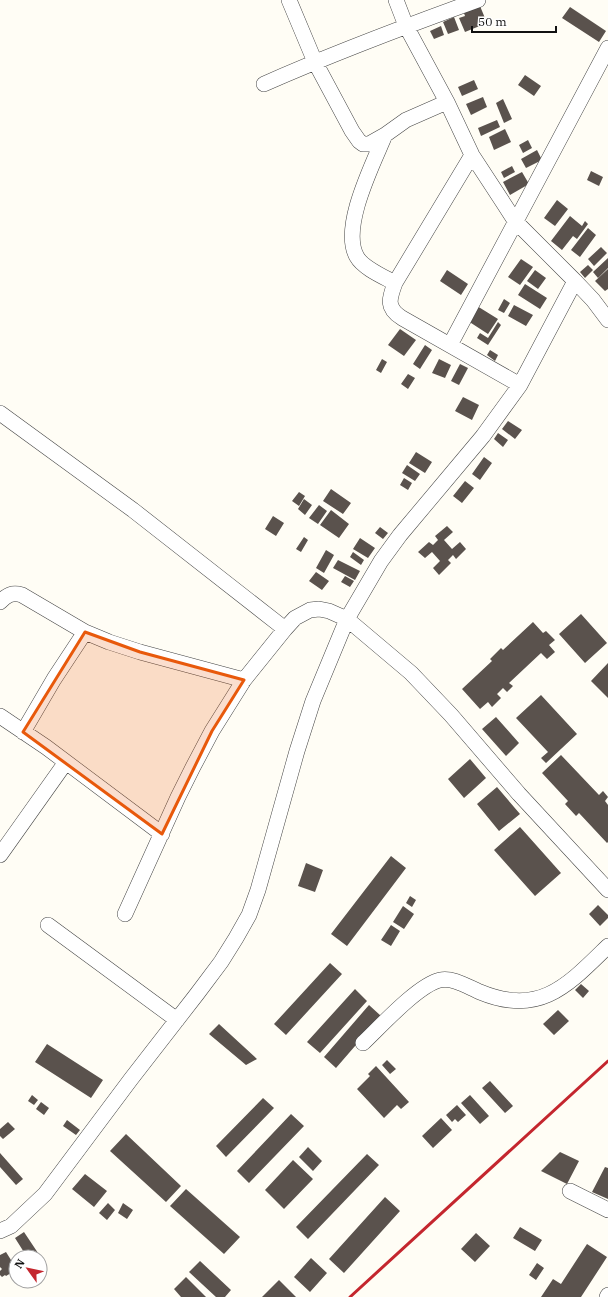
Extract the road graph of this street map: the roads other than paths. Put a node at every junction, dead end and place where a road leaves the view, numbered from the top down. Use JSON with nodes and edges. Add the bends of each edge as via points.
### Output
{"nodes":[{"id":1,"x":289,"y":0,"type":"edge"},
{"id":2,"x":396,"y":0,"type":"edge"},
{"id":3,"x":478,"y":0,"type":"edge"},
{"id":4,"x":406,"y":26,"type":"junction"},
{"id":5,"x":608,"y":48,"type":"edge"},
{"id":6,"x":315,"y":62,"type":"junction"},
{"id":7,"x":264,"y":84,"type":"dead end"},
{"id":8,"x":447,"y":102,"type":"junction"},
{"id":9,"x":385,"y":135,"type":"junction"},
{"id":10,"x":472,"y":155,"type":"junction"},
{"id":11,"x":516,"y":222,"type":"junction"},
{"id":12,"x":575,"y":280,"type":"junction"},
{"id":13,"x":395,"y":283,"type":"junction"},
{"id":14,"x":608,"y":320,"type":"edge"},
{"id":15,"x":450,"y":345,"type":"junction"},
{"id":16,"x":520,"y":385,"type":"junction"},
{"id":17,"x":0,"y":413,"type":"edge"},
{"id":18,"x":0,"y":602,"type":"edge"},
{"id":19,"x":347,"y":619,"type":"junction"},
{"id":20,"x":285,"y":628,"type":"junction"},
{"id":21,"x":85,"y":632,"type":"junction"},
{"id":22,"x":244,"y":680,"type":"junction"},
{"id":23,"x":0,"y":716,"type":"edge"},
{"id":24,"x":23,"y":732,"type":"junction"},
{"id":25,"x":66,"y":762,"type":"junction"},
{"id":26,"x":162,"y":834,"type":"junction"},
{"id":27,"x":0,"y":855,"type":"edge"},
{"id":28,"x":608,"y":890,"type":"edge"},
{"id":29,"x":125,"y":914,"type":"dead end"},
{"id":30,"x":48,"y":925,"type":"dead end"},
{"id":31,"x":608,"y":946,"type":"edge"},
{"id":32,"x":177,"y":1020,"type":"junction"},
{"id":33,"x":363,"y":1043,"type":"dead end"},
{"id":34,"x":570,"y":1191,"type":"dead end"},
{"id":35,"x":608,"y":1210,"type":"edge"},
{"id":36,"x":0,"y":1231,"type":"edge"}],
"edges":[{"from":1,"to":6,"type":"street"},
{"from":2,"to":4,"type":"street"},
{"from":3,"to":4,"type":"street"},
{"from":4,"to":6,"type":"street"},
{"from":4,"to":8,"type":"street"},
{"from":5,"to":11,"type":"street"},
{"from":6,"to":7,"type":"street"},
{"from":6,"to":9,"type":"street","via":[[359,141],[362,144],[369,144]]},
{"from":8,"to":9,"type":"street","via":[[406,120]]},
{"from":8,"to":10,"type":"street"},
{"from":9,"to":13,"type":"street","via":[[357,204],[352,233],[355,253],[361,262]]},
{"from":10,"to":11,"type":"street"},
{"from":10,"to":13,"type":"street"},
{"from":11,"to":12,"type":"street"},
{"from":11,"to":15,"type":"street"},
{"from":12,"to":14,"type":"street"},
{"from":12,"to":16,"type":"street"},
{"from":13,"to":15,"type":"street","via":[[390,295],[394,314]]},
{"from":15,"to":16,"type":"street"},
{"from":16,"to":19,"type":"street","via":[[483,436],[400,535],[381,561]]},
{"from":17,"to":20,"type":"street","via":[[133,510]]},
{"from":18,"to":21,"type":"street","via":[[12,594],[22,595]]},
{"from":19,"to":20,"type":"street","via":[[329,611],[310,610],[295,618]]},
{"from":19,"to":28,"type":"street","via":[[411,673]]},
{"from":19,"to":32,"type":"street","via":[[313,701],[249,915],[220,962]]},
{"from":20,"to":22,"type":"street"},
{"from":21,"to":22,"type":"street","via":[[140,652]]},
{"from":21,"to":24,"type":"street"},
{"from":22,"to":26,"type":"street","via":[[212,731]]},
{"from":23,"to":24,"type":"street"},
{"from":24,"to":25,"type":"street"},
{"from":25,"to":26,"type":"street"},
{"from":25,"to":27,"type":"street"},
{"from":26,"to":29,"type":"street"},
{"from":30,"to":32,"type":"street"},
{"from":31,"to":33,"type":"street","via":[[568,984],[552,994],[530,1001],[493,997],[446,979],[431,983],[406,1002]]},
{"from":32,"to":36,"type":"street","via":[[45,1194],[11,1226]]},
{"from":34,"to":35,"type":"street"}]}
